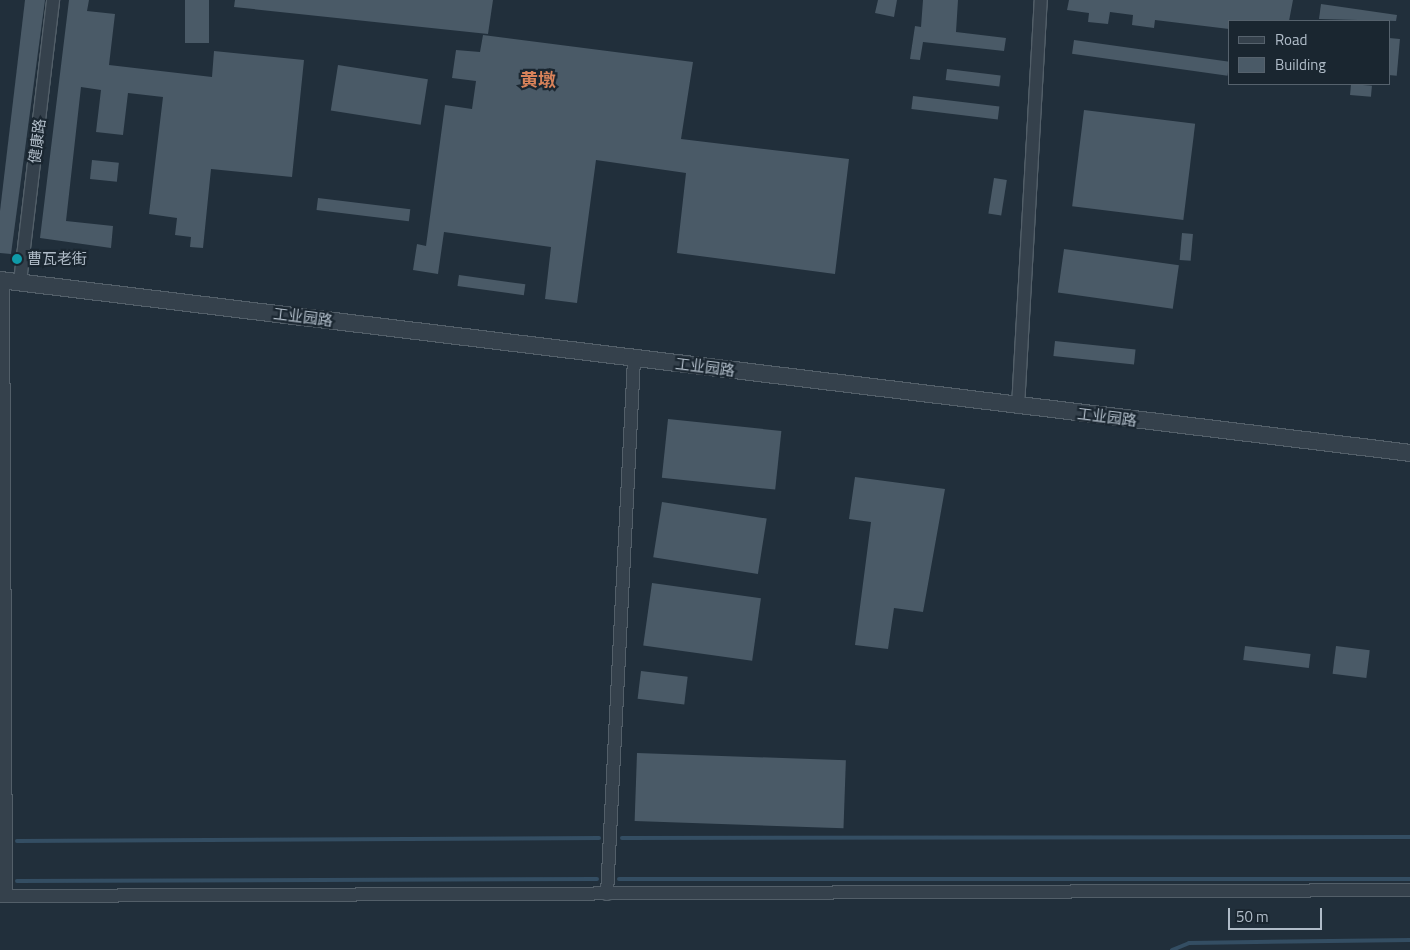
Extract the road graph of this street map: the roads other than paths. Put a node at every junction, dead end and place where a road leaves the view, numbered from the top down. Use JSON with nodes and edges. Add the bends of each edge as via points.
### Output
{"nodes":[{"id":1,"x":53,"y":0,"type":"edge"},
{"id":2,"x":1040,"y":0,"type":"edge"},
{"id":3,"x":2,"y":280,"type":"edge"},
{"id":4,"x":20,"y":282,"type":"junction"},
{"id":5,"x":634,"y":359,"type":"junction"},
{"id":6,"x":1018,"y":406,"type":"junction"},
{"id":7,"x":1410,"y":453,"type":"edge"},
{"id":8,"x":1410,"y":890,"type":"edge"},
{"id":9,"x":607,"y":894,"type":"junction"},
{"id":10,"x":3,"y":896,"type":"edge"}],
"edges":[{"from":1,"to":4,"type":"street","name":"健康路"},
{"from":2,"to":6,"type":"street"},
{"from":3,"to":4,"type":"street","name":"工业园路"},
{"from":3,"to":10,"type":"street"},
{"from":4,"to":5,"type":"street","name":"工业园路"},
{"from":5,"to":6,"type":"street","name":"工业园路"},
{"from":5,"to":9,"type":"street"},
{"from":6,"to":7,"type":"street","name":"工业园路"},
{"from":8,"to":9,"type":"street"},
{"from":9,"to":10,"type":"street"}]}
